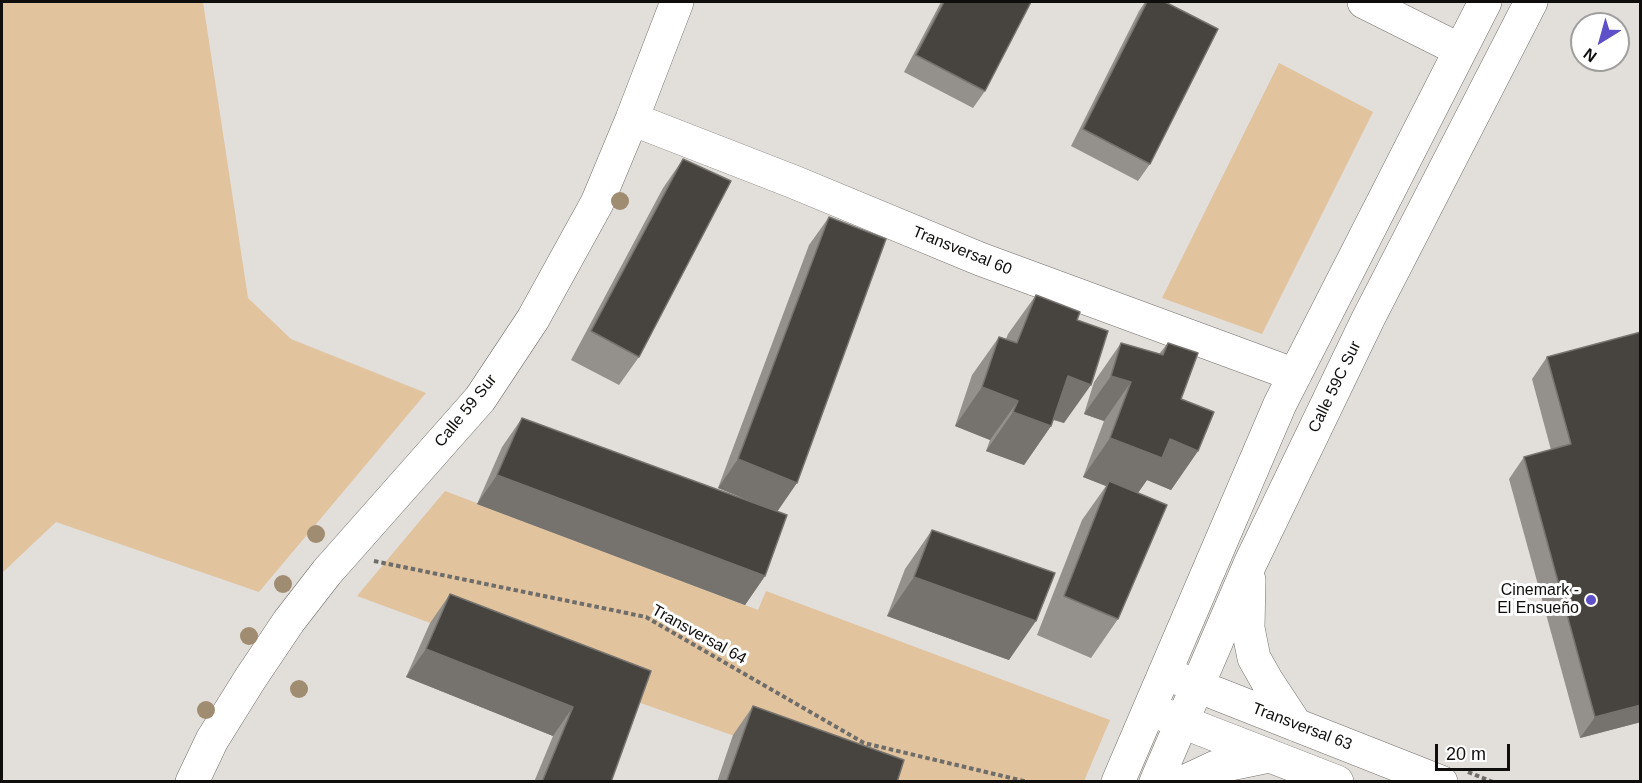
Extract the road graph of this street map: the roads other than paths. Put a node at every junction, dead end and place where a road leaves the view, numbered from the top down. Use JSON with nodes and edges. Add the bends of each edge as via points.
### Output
{"nodes":[{"id":1,"x":677,"y":2,"type":"edge"},
{"id":2,"x":1364,"y":2,"type":"edge"},
{"id":3,"x":1485,"y":2,"type":"edge"},
{"id":4,"x":1531,"y":2,"type":"edge"},
{"id":5,"x":1460,"y":51,"type":"junction"},
{"id":6,"x":632,"y":119,"type":"junction"},
{"id":7,"x":1295,"y":375,"type":"junction"},
{"id":8,"x":1250,"y":564,"type":"junction"},
{"id":9,"x":1163,"y":673,"type":"junction"},
{"id":10,"x":1197,"y":686,"type":"junction"},
{"id":11,"x":1148,"y":709,"type":"junction"},
{"id":12,"x":1181,"y":722,"type":"junction"},
{"id":13,"x":1296,"y":725,"type":"junction"},
{"id":14,"x":1269,"y":756,"type":"junction"},
{"id":15,"x":192,"y":782,"type":"edge"},
{"id":16,"x":1118,"y":782,"type":"edge"},
{"id":17,"x":1156,"y":782,"type":"edge"},
{"id":18,"x":1184,"y":782,"type":"edge"},
{"id":19,"x":1337,"y":782,"type":"edge"},
{"id":20,"x":1441,"y":782,"type":"edge"}],
"edges":[{"from":1,"to":6,"type":"street","name":"Calle 59 Sur"},
{"from":2,"to":5,"type":"street"},
{"from":3,"to":5,"type":"street"},
{"from":4,"to":8,"type":"street","name":"Calle 59C Sur","via":[[1368,319]]},
{"from":5,"to":7,"type":"street"},
{"from":6,"to":7,"type":"street","name":"Transversal 60","via":[[980,259]]},
{"from":6,"to":15,"type":"street","name":"Calle 59 Sur","via":[[597,203],[566,262],[480,399],[342,554],[290,621],[212,740]]},
{"from":7,"to":9,"type":"street"},
{"from":8,"to":10,"type":"street","name":"Calle 59C Sur"},
{"from":8,"to":13,"type":"street","via":[[1248,628],[1254,658]]},
{"from":9,"to":10,"type":"street","name":"Transversal 63"},
{"from":9,"to":11,"type":"street"},
{"from":10,"to":12,"type":"street","name":"Calle 59C Sur"},
{"from":10,"to":13,"type":"street","name":"Transversal 63"},
{"from":11,"to":12,"type":"street"},
{"from":11,"to":16,"type":"street"},
{"from":12,"to":14,"type":"street"},
{"from":12,"to":17,"type":"street","name":"Calle 59C Sur"},
{"from":13,"to":20,"type":"street","name":"Transversal 63"},
{"from":14,"to":18,"type":"street","via":[[1216,767]]},
{"from":14,"to":19,"type":"street"}]}
